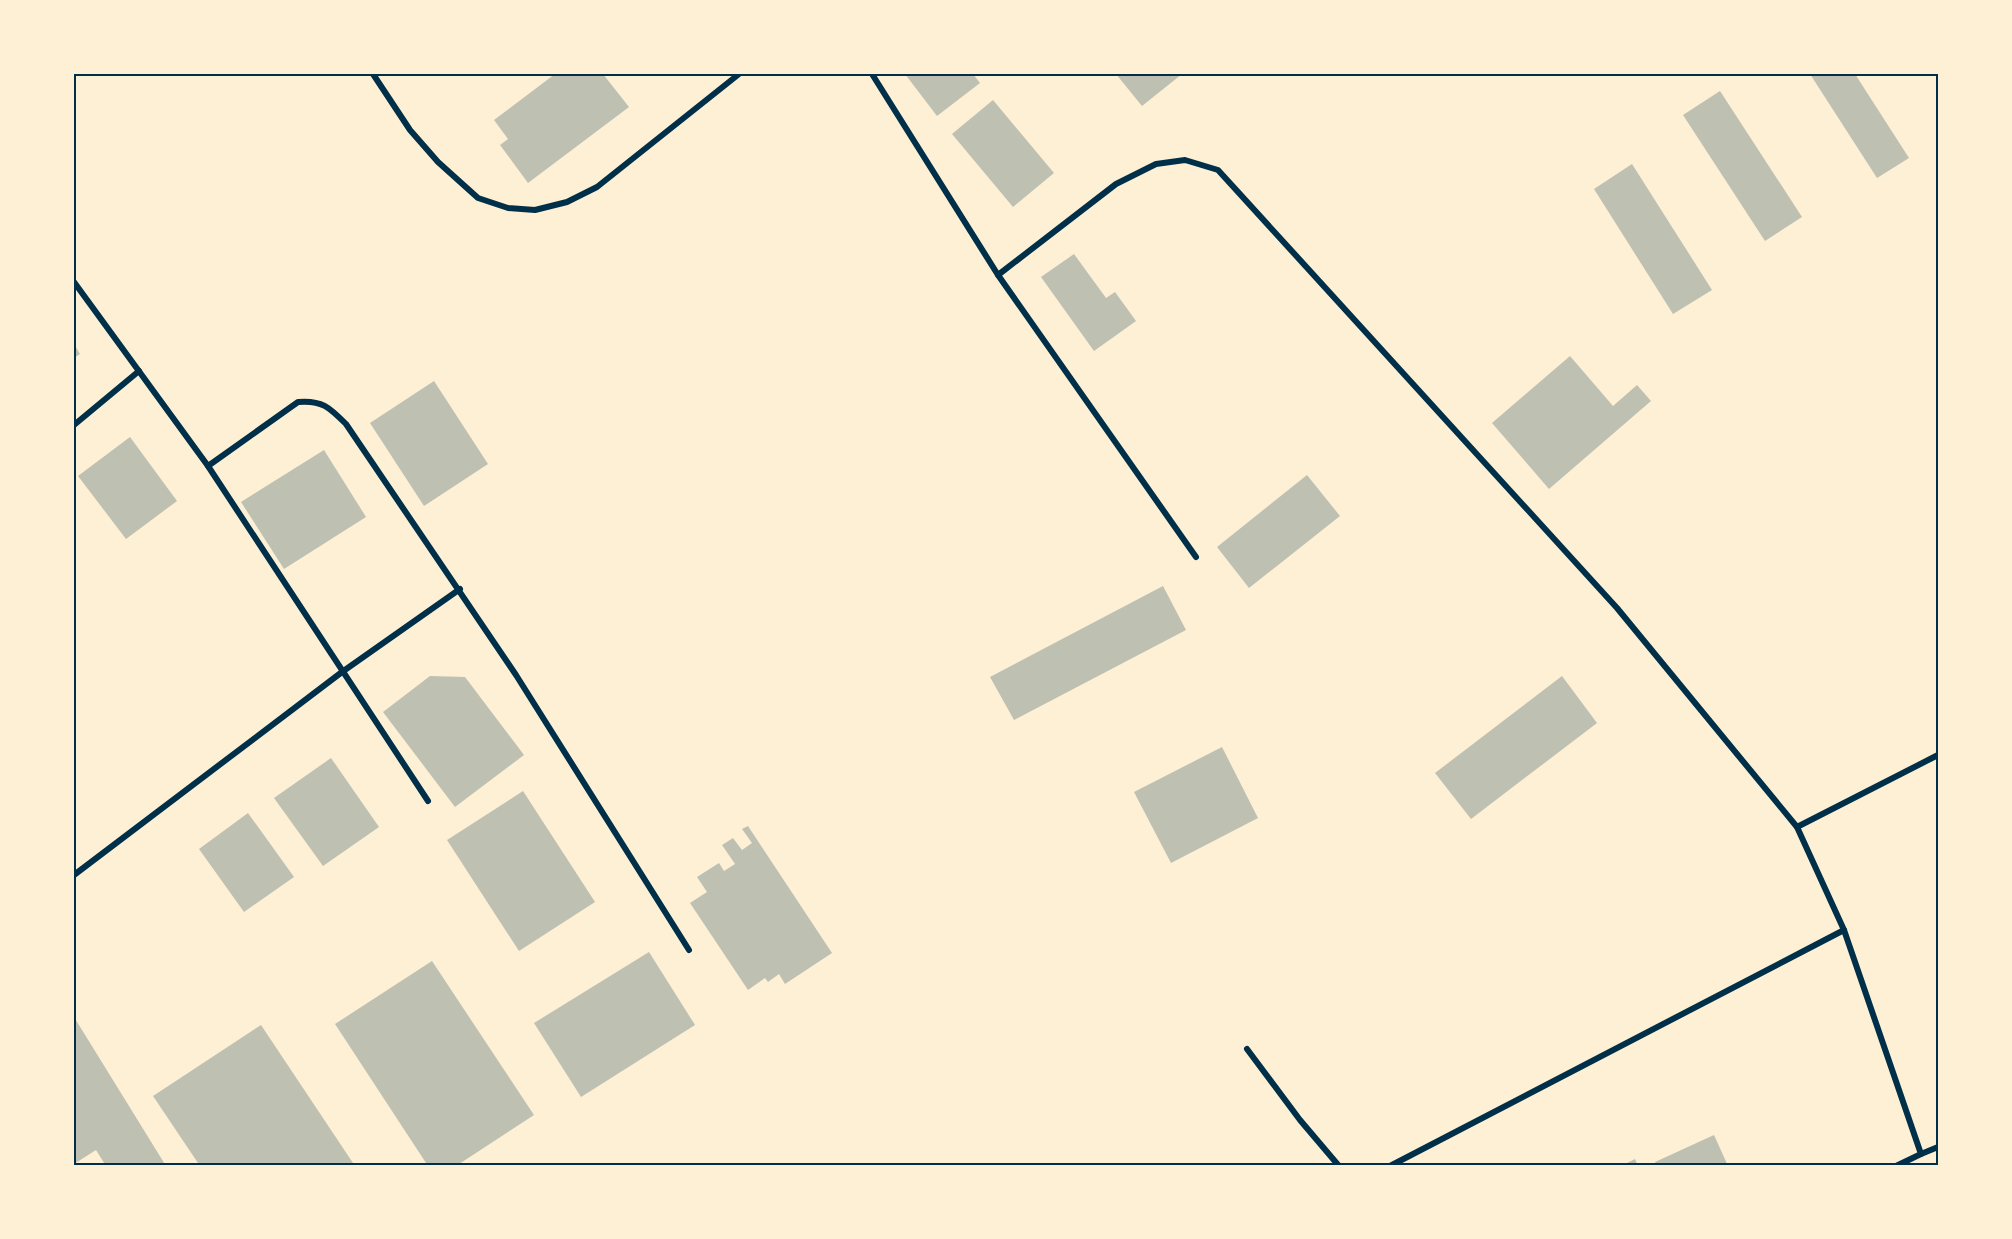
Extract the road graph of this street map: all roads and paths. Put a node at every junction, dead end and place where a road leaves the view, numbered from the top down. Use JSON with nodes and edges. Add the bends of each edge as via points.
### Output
{"nodes":[{"id":1,"x":373,"y":74,"type":"edge"},
{"id":2,"x":739,"y":74,"type":"edge"},
{"id":3,"x":872,"y":74,"type":"edge"},
{"id":4,"x":998,"y":275,"type":"junction"},
{"id":5,"x":74,"y":282,"type":"edge"},
{"id":6,"x":139,"y":371,"type":"junction"},
{"id":7,"x":74,"y":425,"type":"edge"},
{"id":8,"x":208,"y":466,"type":"junction"},
{"id":9,"x":1196,"y":557,"type":"dead end"},
{"id":10,"x":460,"y":589,"type":"junction"},
{"id":11,"x":342,"y":672,"type":"junction"},
{"id":12,"x":1938,"y":755,"type":"edge"},
{"id":13,"x":428,"y":801,"type":"dead end"},
{"id":14,"x":1797,"y":827,"type":"junction"},
{"id":15,"x":74,"y":875,"type":"edge"},
{"id":16,"x":1844,"y":930,"type":"junction"},
{"id":17,"x":689,"y":950,"type":"dead end"},
{"id":18,"x":1247,"y":1049,"type":"dead end"},
{"id":19,"x":1938,"y":1147,"type":"edge"},
{"id":20,"x":1921,"y":1154,"type":"junction"},
{"id":21,"x":1339,"y":1166,"type":"edge"},
{"id":22,"x":1390,"y":1166,"type":"edge"},
{"id":23,"x":1896,"y":1166,"type":"edge"}],
"edges":[{"from":1,"to":2,"type":"street","via":[[410,130],[478,198],[508,208],[535,210],[567,202],[597,186]]},
{"from":3,"to":4,"type":"street"},
{"from":4,"to":9,"type":"street"},
{"from":4,"to":14,"type":"street","via":[[1116,184],[1156,164],[1185,160],[1218,170],[1617,608]]},
{"from":5,"to":6,"type":"street"},
{"from":6,"to":7,"type":"street"},
{"from":6,"to":8,"type":"street"},
{"from":8,"to":10,"type":"street","via":[[298,402],[316,401],[346,424]]},
{"from":8,"to":11,"type":"street"},
{"from":10,"to":11,"type":"street"},
{"from":10,"to":17,"type":"street"},
{"from":11,"to":13,"type":"street"},
{"from":11,"to":15,"type":"street"},
{"from":12,"to":14,"type":"street"},
{"from":14,"to":16,"type":"street"},
{"from":16,"to":20,"type":"street"},
{"from":16,"to":22,"type":"street"},
{"from":18,"to":21,"type":"street"},
{"from":19,"to":20,"type":"street"},
{"from":20,"to":23,"type":"street"}]}
